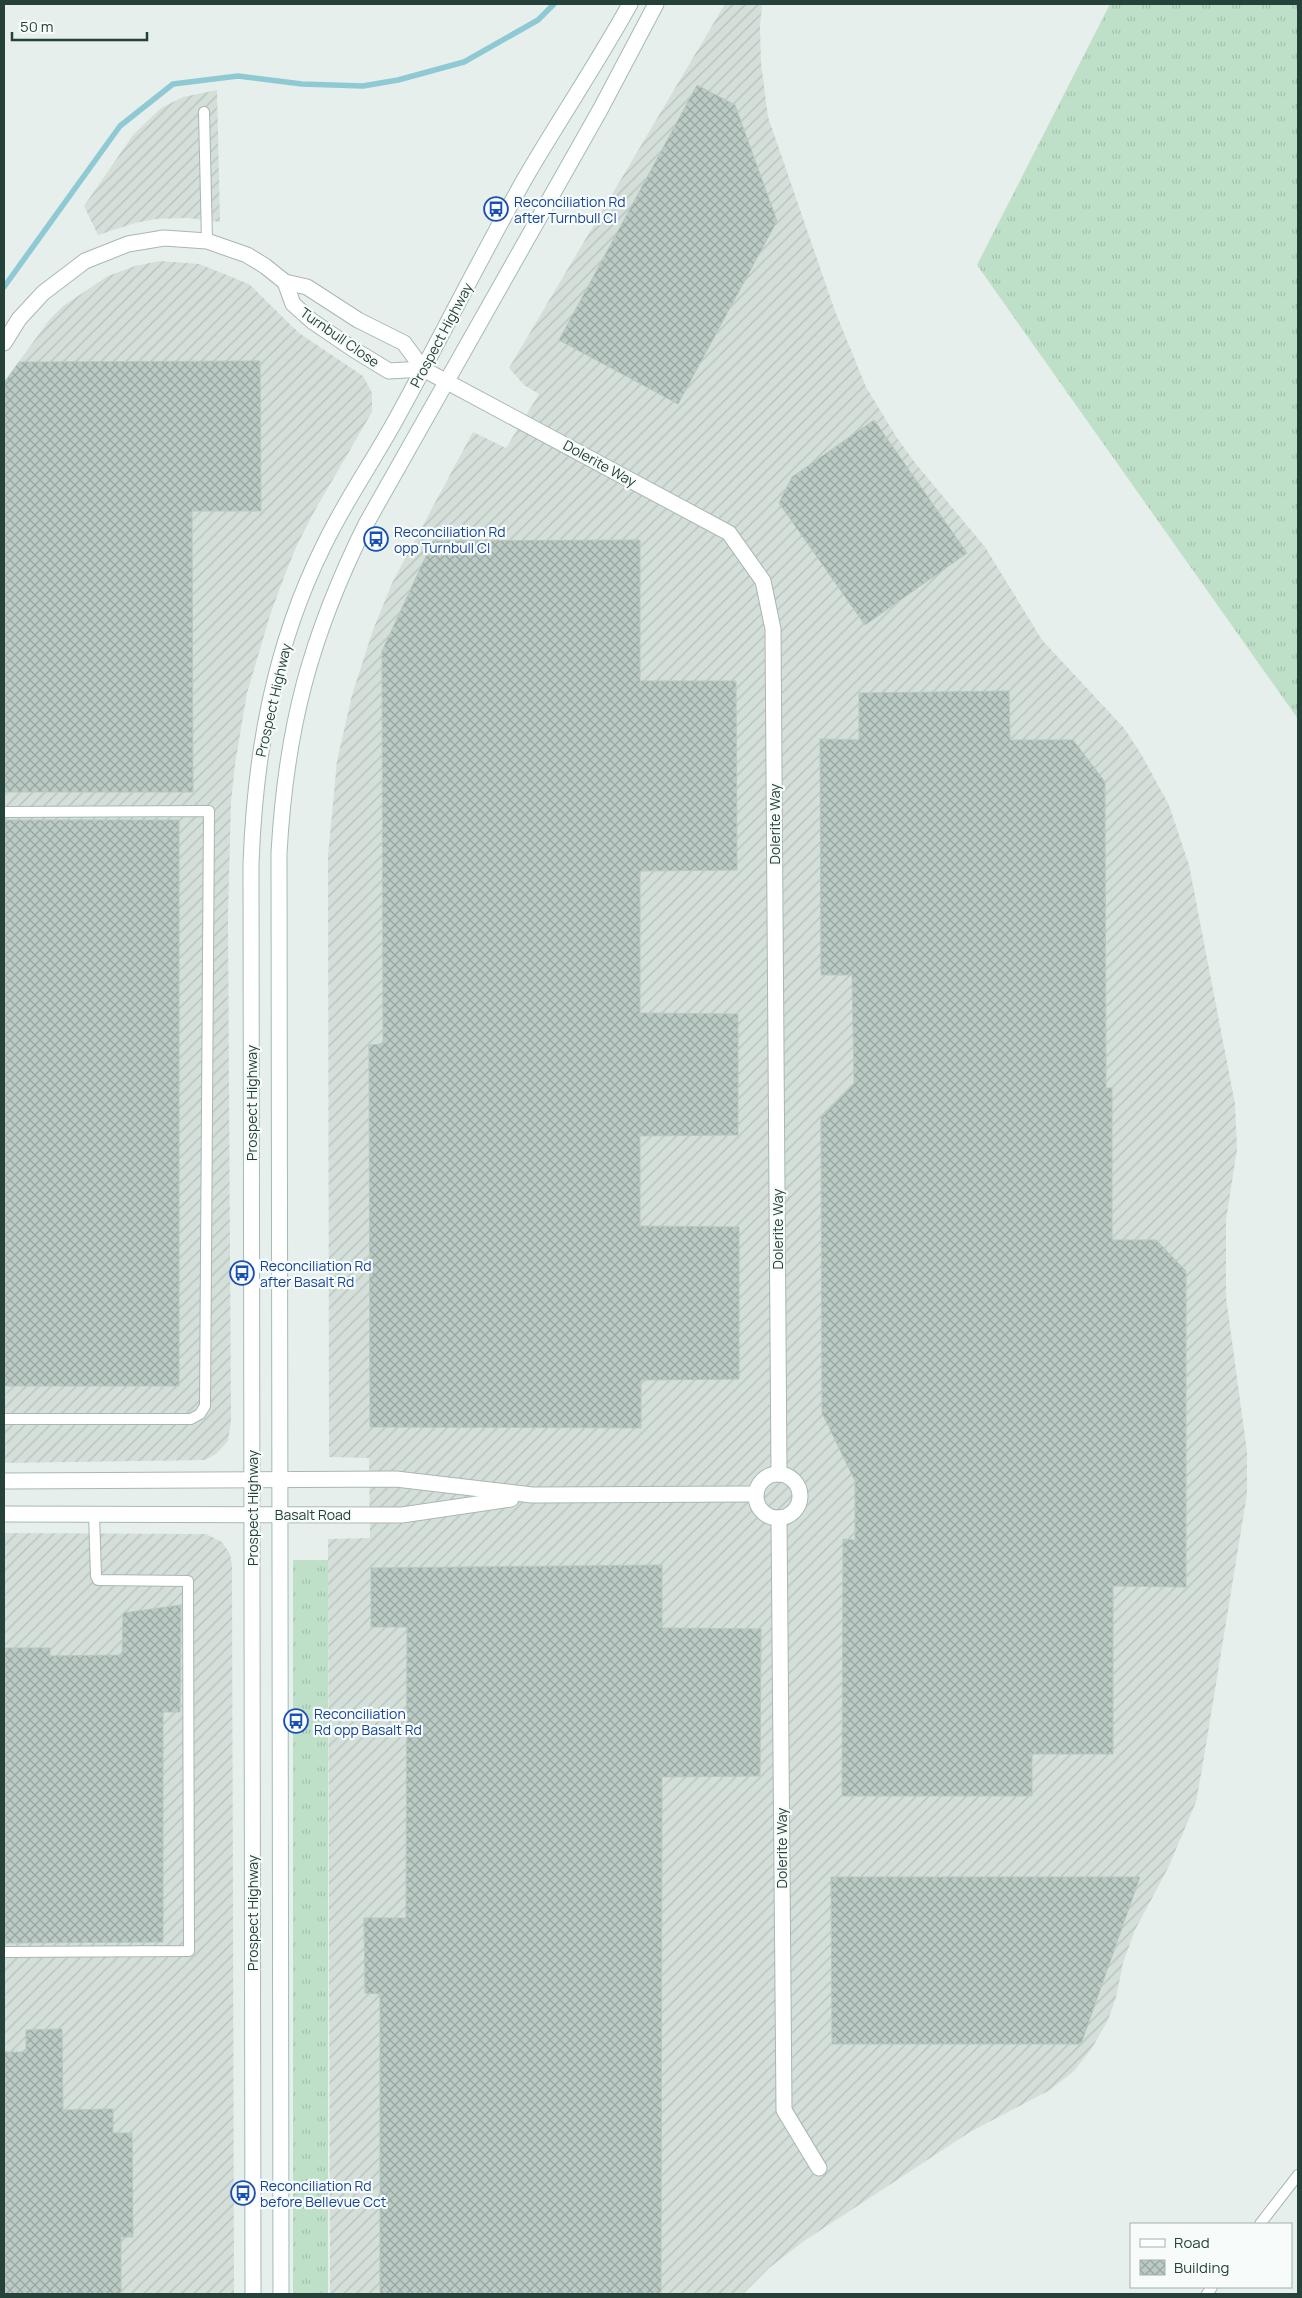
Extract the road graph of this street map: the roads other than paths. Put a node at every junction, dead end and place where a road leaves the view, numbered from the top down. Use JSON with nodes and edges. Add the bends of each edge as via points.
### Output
{"nodes":[{"id":1,"x":630,"y":4,"type":"edge"},
{"id":2,"x":656,"y":4,"type":"edge"},
{"id":3,"x":204,"y":112,"type":"dead end"},
{"id":4,"x":207,"y":241,"type":"junction"},
{"id":5,"x":285,"y":282,"type":"junction"},
{"id":6,"x":4,"y":343,"type":"edge"},
{"id":7,"x":423,"y":368,"type":"junction"},
{"id":8,"x":448,"y":381,"type":"junction"},
{"id":9,"x":4,"y":812,"type":"edge"},
{"id":10,"x":4,"y":1419,"type":"edge"},
{"id":11,"x":779,"y":1474,"type":"junction"},
{"id":12,"x":280,"y":1480,"type":"junction"},
{"id":13,"x":252,"y":1481,"type":"junction"},
{"id":14,"x":4,"y":1482,"type":"edge"},
{"id":15,"x":756,"y":1494,"type":"junction"},
{"id":16,"x":532,"y":1496,"type":"junction"},
{"id":17,"x":4,"y":1514,"type":"edge"},
{"id":18,"x":94,"y":1514,"type":"junction"},
{"id":19,"x":252,"y":1514,"type":"junction"},
{"id":20,"x":281,"y":1515,"type":"junction"},
{"id":21,"x":779,"y":1518,"type":"junction"},
{"id":22,"x":4,"y":1952,"type":"edge"},
{"id":23,"x":819,"y":2168,"type":"dead end"},
{"id":24,"x":1298,"y":2175,"type":"edge"},
{"id":25,"x":1261,"y":2223,"type":"edge"},
{"id":26,"x":253,"y":2294,"type":"edge"},
{"id":27,"x":281,"y":2294,"type":"edge"}],
"edges":[{"from":1,"to":7,"type":"main road","name":"Prospect Highway","via":[[525,179]]},
{"from":2,"to":8,"type":"main road","name":"Prospect Highway"},
{"from":3,"to":4,"type":"lane"},
{"from":4,"to":5,"type":"main road","name":"Turnbull Close","via":[[247,255]]},
{"from":4,"to":6,"type":"main road","name":"Turnbull Close","via":[[164,238],[128,244],[85,261],[43,293],[19,319]]},
{"from":5,"to":7,"type":"main road","name":"Turnbull Close","via":[[306,288],[404,343]]},
{"from":5,"to":7,"type":"main road","name":"Turnbull Close","via":[[293,304],[389,371]]},
{"from":7,"to":8,"type":"main road","name":"Dolerite Way"},
{"from":7,"to":13,"type":"main road","name":"Prospect Highway","via":[[332,528],[309,577],[276,672],[260,752],[250,864]]},
{"from":8,"to":11,"type":"main road","name":"Dolerite Way","via":[[729,534],[763,580],[773,629]]},
{"from":8,"to":12,"type":"main road","name":"Prospect Highway","via":[[366,524],[337,583],[309,662],[287,760],[279,853]]},
{"from":9,"to":10,"type":"lane","via":[[209,811],[205,1406],[191,1419]]},
{"from":11,"to":15,"type":"main road","via":[[766,1477]]},
{"from":11,"to":21,"type":"main road","via":[[793,1480],[800,1493],[800,1500],[792,1513]]},
{"from":12,"to":13,"type":"main road","name":"Basalt Road"},
{"from":12,"to":16,"type":"main road","name":"Basalt Road","via":[[396,1480]]},
{"from":12,"to":20,"type":"main road","name":"Prospect Highway"},
{"from":13,"to":14,"type":"main road","name":"Basalt Road"},
{"from":13,"to":19,"type":"main road","name":"Prospect Highway"},
{"from":15,"to":16,"type":"main road","name":"Basalt Road"},
{"from":15,"to":21,"type":"main road","via":[[756,1502],[764,1514]]},
{"from":16,"to":20,"type":"main road","name":"Basalt Road","via":[[402,1514]]},
{"from":17,"to":18,"type":"main road","name":"Basalt Road"},
{"from":18,"to":19,"type":"main road","name":"Basalt Road"},
{"from":18,"to":22,"type":"lane","via":[[98,1580],[188,1582],[189,1951]]},
{"from":19,"to":20,"type":"main road","name":"Basalt Road"},
{"from":19,"to":26,"type":"main road","name":"Prospect Highway"},
{"from":20,"to":27,"type":"main road","name":"Prospect Highway"},
{"from":21,"to":23,"type":"main road","name":"Dolerite Way","via":[[784,2110]]},
{"from":24,"to":25,"type":"lane"}]}
